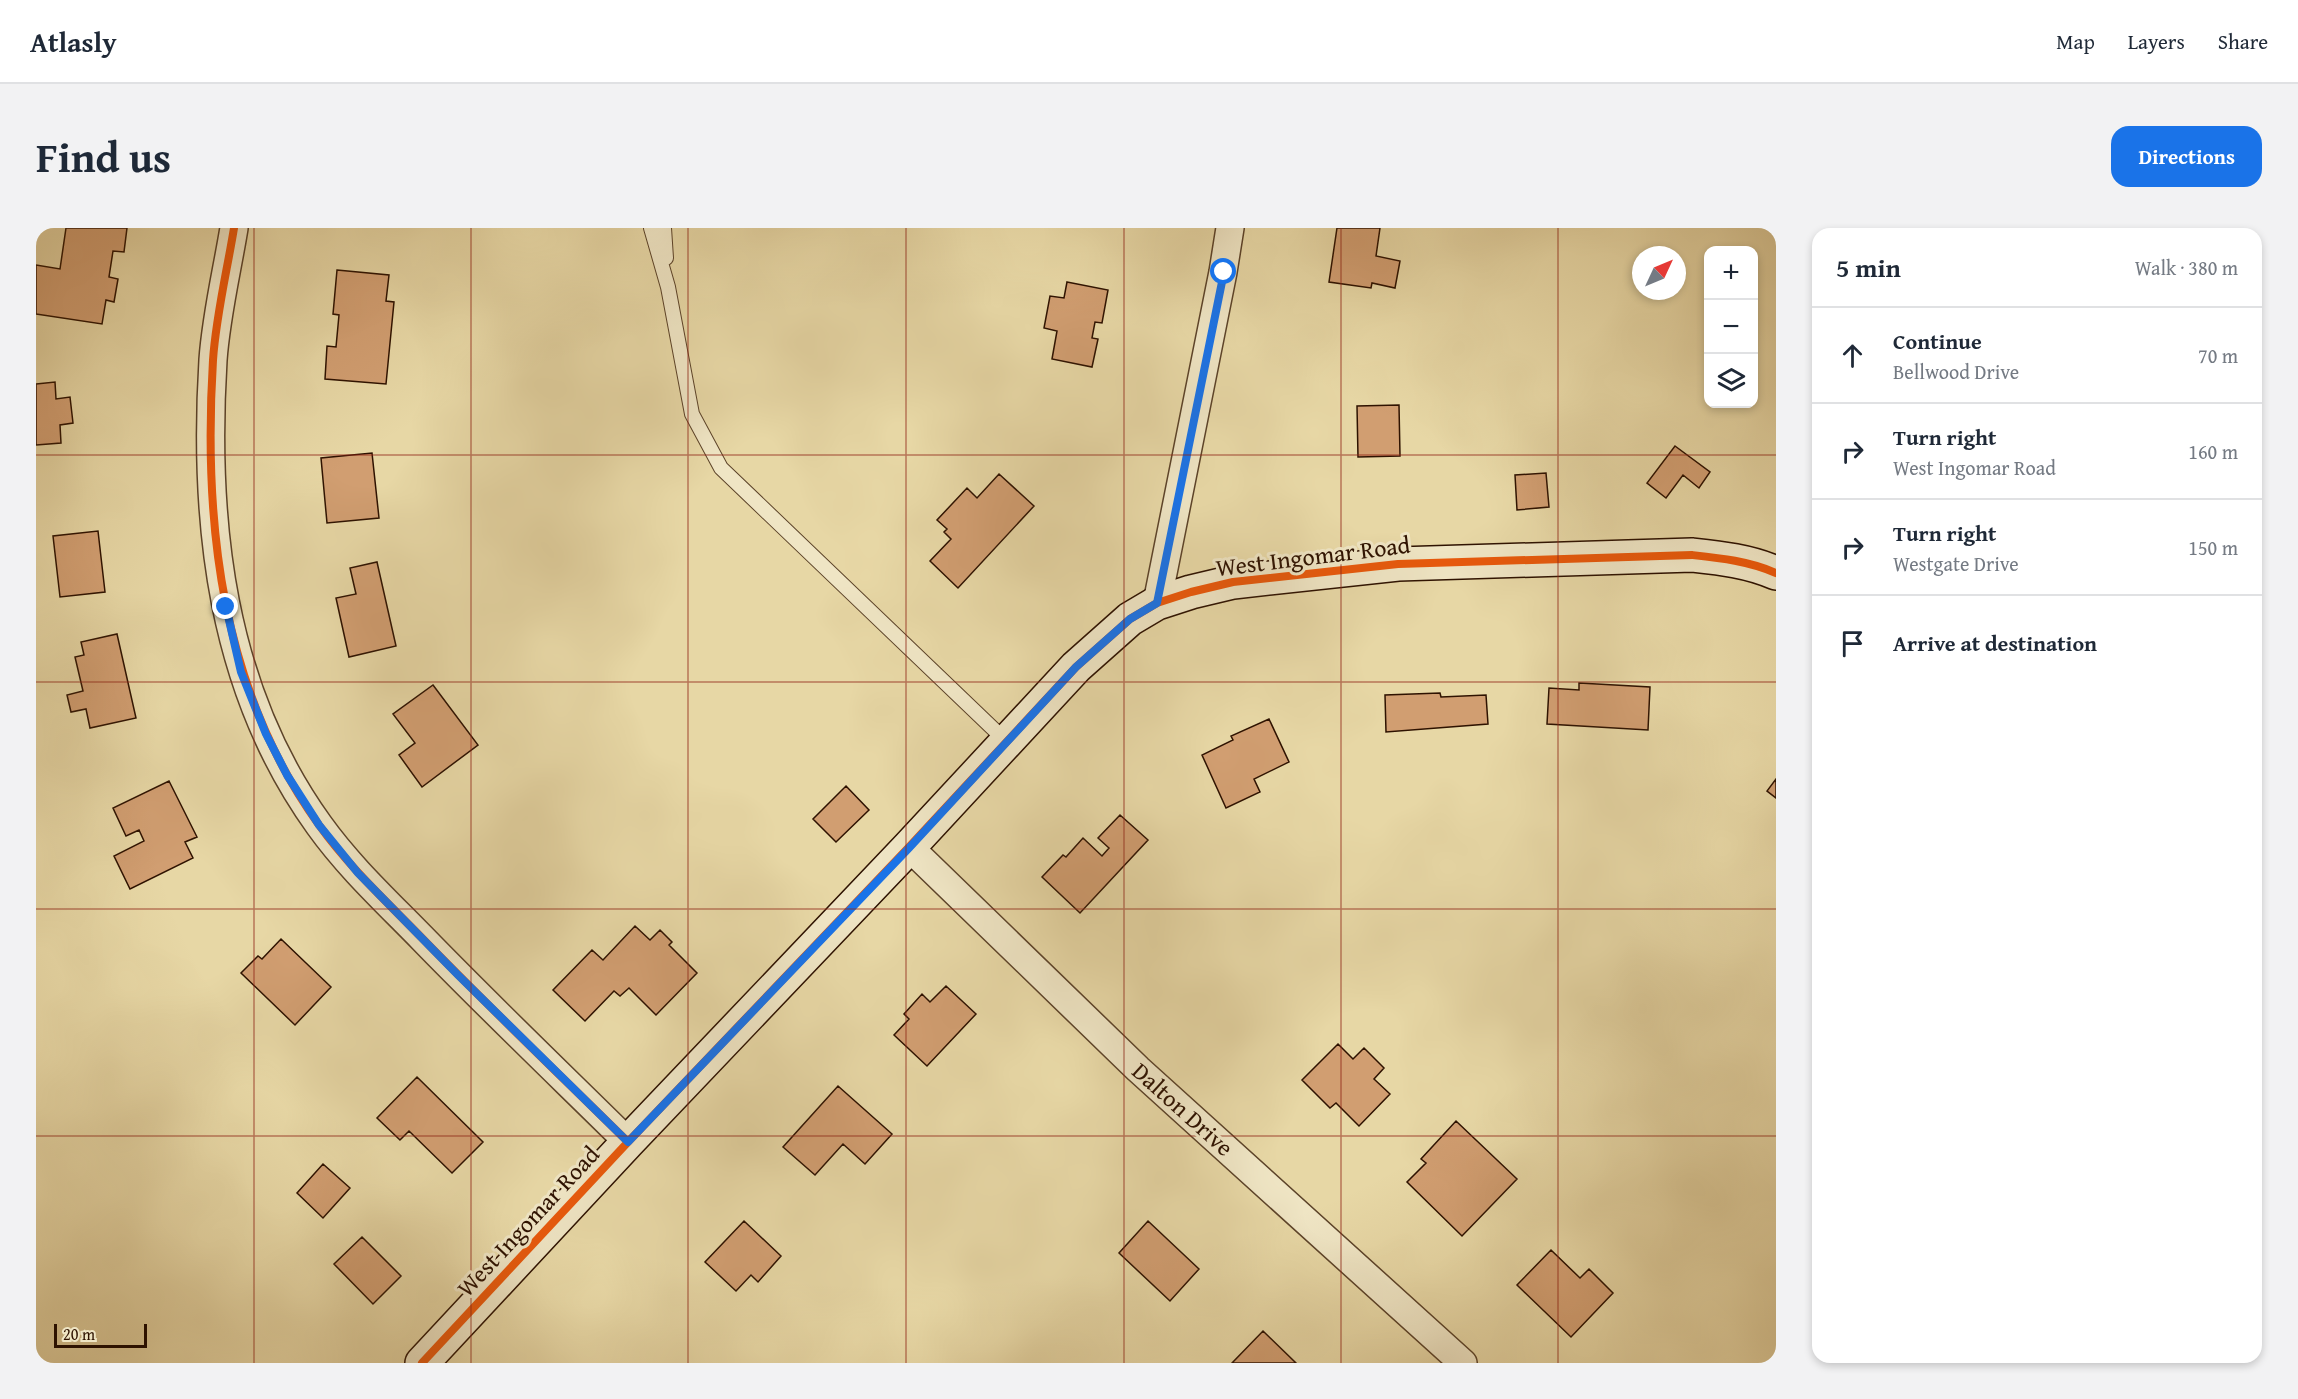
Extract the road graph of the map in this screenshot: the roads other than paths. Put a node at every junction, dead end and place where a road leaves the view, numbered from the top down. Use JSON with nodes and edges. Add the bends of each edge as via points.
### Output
{"nodes":[{"id":1,"x":234,"y":228,"type":"edge"},
{"id":2,"x":651,"y":228,"type":"edge"},
{"id":3,"x":664,"y":228,"type":"edge"},
{"id":4,"x":1230,"y":228,"type":"edge"},
{"id":5,"x":668,"y":287,"type":"junction"},
{"id":6,"x":1776,"y":573,"type":"edge"},
{"id":7,"x":1157,"y":603,"type":"junction"},
{"id":8,"x":1007,"y":742,"type":"junction"},
{"id":9,"x":909,"y":848,"type":"junction"},
{"id":10,"x":628,"y":1142,"type":"junction"},
{"id":11,"x":422,"y":1363,"type":"edge"},
{"id":12,"x":1463,"y":1363,"type":"edge"}],
"edges":[{"from":1,"to":10,"type":"street","via":[[213,357],[210,455],[226,607],[241,672],[266,734],[319,825],[358,873]]},
{"from":2,"to":5,"type":"lane"},
{"from":3,"to":5,"type":"lane"},
{"from":4,"to":7,"type":"street"},
{"from":5,"to":8,"type":"lane","via":[[692,414],[721,468]]},
{"from":6,"to":7,"type":"street","name":"West Ingomar Road","via":[[1732,560],[1692,555],[1398,564],[1233,582]]},
{"from":7,"to":8,"type":"street","name":"West Ingomar Road","via":[[1107,638]]},
{"from":8,"to":9,"type":"street","name":"West Ingomar Road"},
{"from":9,"to":10,"type":"street","name":"West Ingomar Road"},
{"from":9,"to":12,"type":"street","name":"Dalton Drive","via":[[1138,1069]]},
{"from":10,"to":11,"type":"street","name":"West Ingomar Road"}]}
